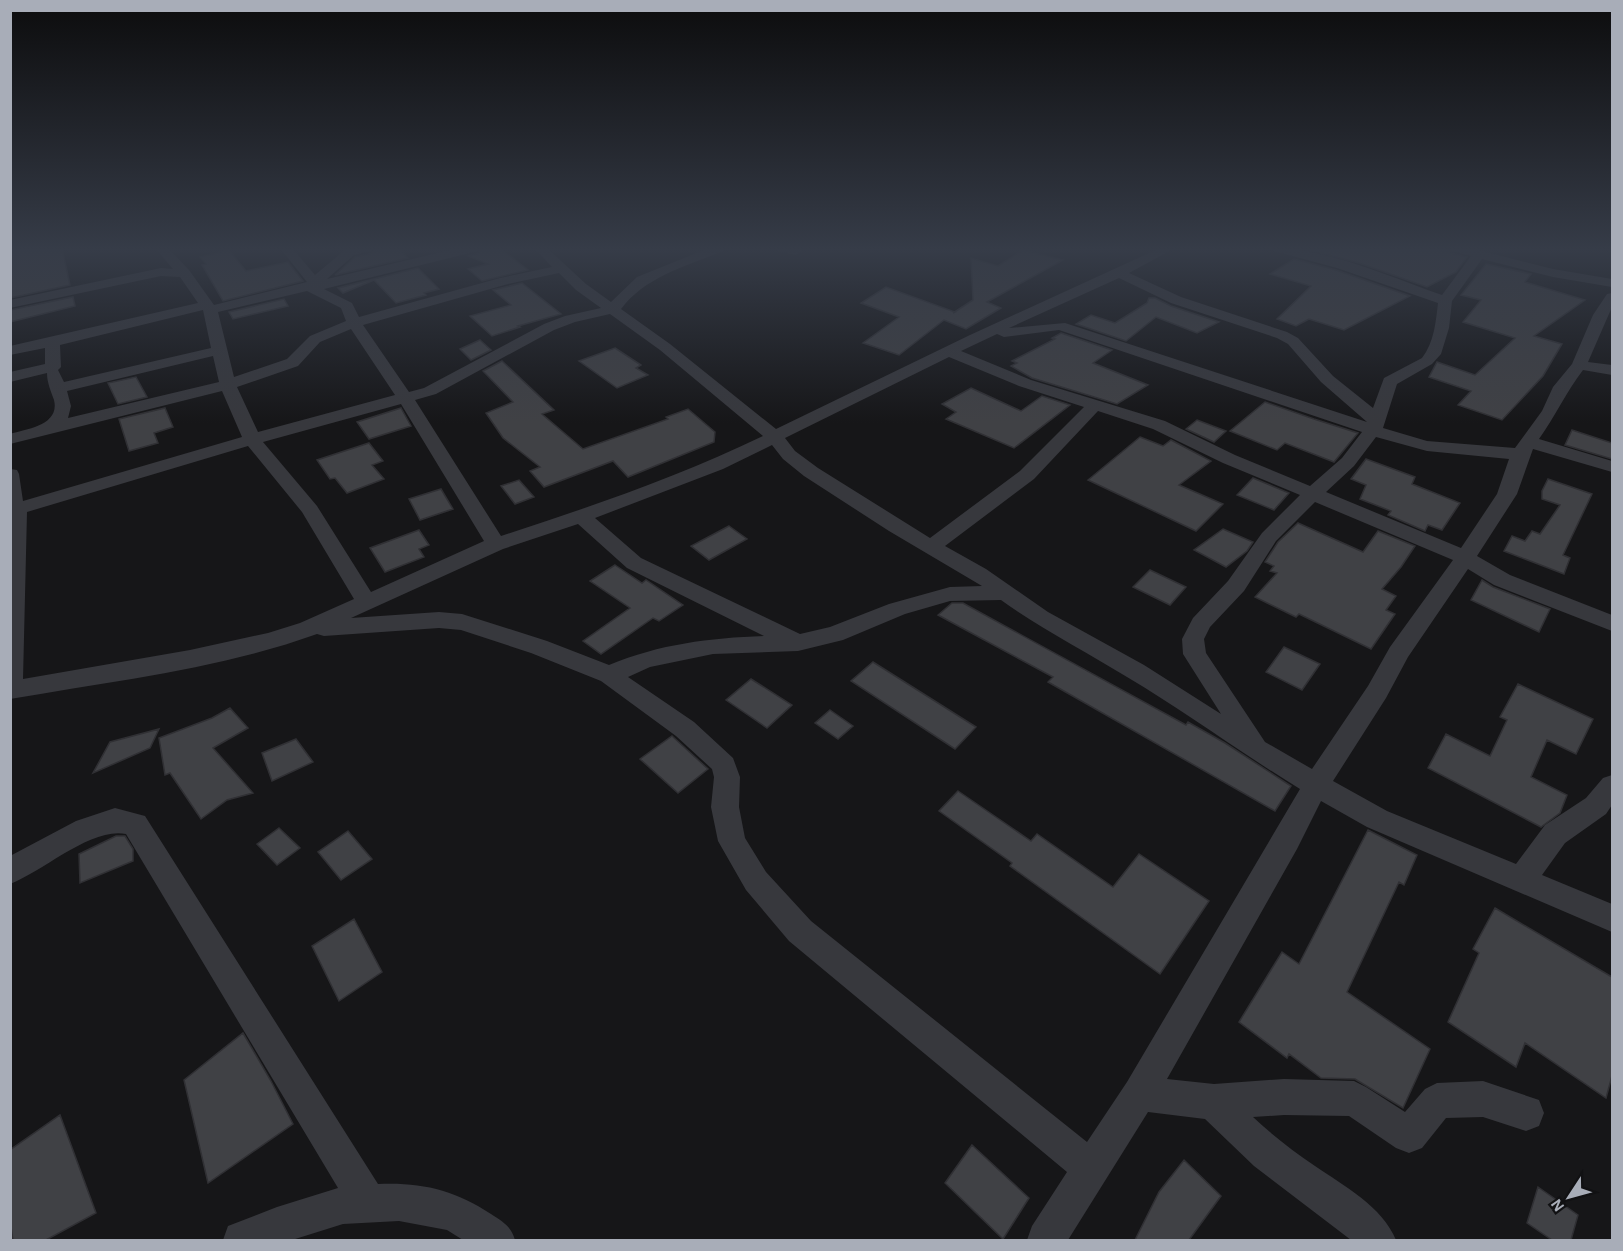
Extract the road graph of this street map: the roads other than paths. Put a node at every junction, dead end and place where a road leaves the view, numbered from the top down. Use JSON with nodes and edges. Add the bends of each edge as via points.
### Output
{"nodes":[{"id":1,"x":211,"y":306,"type":"edge"},
{"id":2,"x":346,"y":306,"type":"edge"},
{"id":3,"x":414,"y":306,"type":"edge"},
{"id":4,"x":609,"y":306,"type":"edge"},
{"id":5,"x":615,"y":306,"type":"edge"},
{"id":6,"x":1045,"y":306,"type":"edge"},
{"id":7,"x":1195,"y":306,"type":"edge"},
{"id":8,"x":1444,"y":306,"type":"edge"},
{"id":9,"x":1606,"y":306,"type":"edge"},
{"id":10,"x":208,"y":307,"type":"junction"},
{"id":11,"x":613,"y":309,"type":"junction"},
{"id":12,"x":354,"y":324,"type":"junction"},
{"id":13,"x":975,"y":338,"type":"junction"},
{"id":14,"x":52,"y":342,"type":"junction"},
{"id":15,"x":220,"y":350,"type":"junction"},
{"id":16,"x":10,"y":351,"type":"edge"},
{"id":17,"x":948,"y":351,"type":"junction"},
{"id":18,"x":1579,"y":364,"type":"junction"},
{"id":19,"x":53,"y":367,"type":"junction"},
{"id":20,"x":1612,"y":370,"type":"edge"},
{"id":21,"x":10,"y":377,"type":"edge"},
{"id":22,"x":227,"y":383,"type":"junction"},
{"id":23,"x":57,"y":389,"type":"junction"},
{"id":24,"x":406,"y":399,"type":"junction"},
{"id":25,"x":1095,"y":405,"type":"junction"},
{"id":26,"x":1375,"y":425,"type":"junction"},
{"id":27,"x":49,"y":429,"type":"junction"},
{"id":28,"x":775,"y":437,"type":"junction"},
{"id":29,"x":10,"y":439,"type":"edge"},
{"id":30,"x":253,"y":441,"type":"junction"},
{"id":31,"x":1525,"y":448,"type":"junction"},
{"id":32,"x":1612,"y":467,"type":"edge"},
{"id":33,"x":10,"y":474,"type":"edge"},
{"id":34,"x":1315,"y":493,"type":"junction"},
{"id":35,"x":14,"y":502,"type":"edge"},
{"id":36,"x":581,"y":516,"type":"junction"},
{"id":37,"x":496,"y":544,"type":"junction"},
{"id":38,"x":931,"y":548,"type":"junction"},
{"id":39,"x":1464,"y":557,"type":"junction"},
{"id":40,"x":13,"y":574,"type":"edge"},
{"id":41,"x":1008,"y":593,"type":"junction"},
{"id":42,"x":367,"y":603,"type":"junction"},
{"id":43,"x":1612,"y":623,"type":"edge"},
{"id":44,"x":308,"y":630,"type":"junction"},
{"id":45,"x":798,"y":643,"type":"junction"},
{"id":46,"x":609,"y":675,"type":"junction"},
{"id":47,"x":11,"y":690,"type":"edge"},
{"id":48,"x":1257,"y":750,"type":"junction"},
{"id":49,"x":1316,"y":785,"type":"junction"},
{"id":50,"x":1612,"y":786,"type":"edge"},
{"id":51,"x":10,"y":871,"type":"edge"},
{"id":52,"x":1521,"y":880,"type":"junction"},
{"id":53,"x":1612,"y":918,"type":"edge"},
{"id":54,"x":1139,"y":1094,"type":"junction"},
{"id":55,"x":1214,"y":1102,"type":"junction"},
{"id":56,"x":1526,"y":1113,"type":"dead end"},
{"id":57,"x":1091,"y":1168,"type":"junction"},
{"id":58,"x":369,"y":1204,"type":"junction"},
{"id":59,"x":242,"y":1240,"type":"edge"},
{"id":60,"x":496,"y":1240,"type":"edge"},
{"id":61,"x":1046,"y":1240,"type":"edge"},
{"id":62,"x":1377,"y":1240,"type":"edge"}],
"edges":[{"from":1,"to":10,"type":"street"},
{"from":2,"to":12,"type":"street"},
{"from":3,"to":12,"type":"street"},
{"from":4,"to":11,"type":"street"},
{"from":5,"to":11,"type":"street"},
{"from":6,"to":13,"type":"street"},
{"from":7,"to":26,"type":"street","via":[[1293,341]]},
{"from":8,"to":26,"type":"street","via":[[1433,354],[1390,381]]},
{"from":9,"to":18,"type":"street","via":[[1600,315],[1598,337]]},
{"from":10,"to":14,"type":"street"},
{"from":10,"to":15,"type":"street"},
{"from":11,"to":24,"type":"street","via":[[549,327],[452,382]]},
{"from":11,"to":28,"type":"street"},
{"from":12,"to":22,"type":"street","via":[[318,337],[295,362]]},
{"from":12,"to":24,"type":"street"},
{"from":13,"to":17,"type":"street"},
{"from":13,"to":26,"type":"street","via":[[1060,326]]},
{"from":14,"to":16,"type":"street"},
{"from":14,"to":19,"type":"street"},
{"from":15,"to":22,"type":"street"},
{"from":15,"to":23,"type":"street"},
{"from":17,"to":25,"type":"street","via":[[1025,383]]},
{"from":17,"to":28,"type":"street"},
{"from":18,"to":20,"type":"street"},
{"from":18,"to":31,"type":"street"},
{"from":19,"to":21,"type":"street"},
{"from":19,"to":23,"type":"street"},
{"from":22,"to":27,"type":"street"},
{"from":22,"to":30,"type":"street"},
{"from":23,"to":27,"type":"street","via":[[63,406]]},
{"from":24,"to":30,"type":"street"},
{"from":24,"to":37,"type":"street"},
{"from":25,"to":34,"type":"street","via":[[1159,425],[1229,459]]},
{"from":25,"to":38,"type":"street","via":[[1027,475]]},
{"from":26,"to":31,"type":"street","via":[[1418,446],[1454,451]]},
{"from":26,"to":34,"type":"street","via":[[1348,462]]},
{"from":27,"to":29,"type":"street"},
{"from":28,"to":36,"type":"street","via":[[717,465]]},
{"from":28,"to":38,"type":"street","via":[[811,472]]},
{"from":30,"to":35,"type":"street"},
{"from":30,"to":42,"type":"street","via":[[310,510]]},
{"from":31,"to":32,"type":"street"},
{"from":31,"to":39,"type":"street","via":[[1507,494]]},
{"from":33,"to":35,"type":"street"},
{"from":34,"to":39,"type":"street"},
{"from":34,"to":48,"type":"street","via":[[1269,537],[1193,639],[1195,654]]},
{"from":35,"to":40,"type":"street"},
{"from":36,"to":37,"type":"street"},
{"from":36,"to":45,"type":"street","via":[[634,563]]},
{"from":37,"to":42,"type":"street"},
{"from":38,"to":41,"type":"street"},
{"from":39,"to":43,"type":"street","via":[[1502,580]]},
{"from":39,"to":49,"type":"street"},
{"from":40,"to":47,"type":"street"},
{"from":41,"to":45,"type":"street","via":[[950,594]]},
{"from":41,"to":48,"type":"street","via":[[1040,617],[1136,671]]},
{"from":42,"to":44,"type":"street"},
{"from":44,"to":46,"type":"street","via":[[439,620],[462,622]]},
{"from":44,"to":47,"type":"street","via":[[190,658]]},
{"from":45,"to":46,"type":"street","via":[[714,646],[645,660]]},
{"from":46,"to":57,"type":"street","via":[[685,729],[724,765],[725,807],[732,841],[756,881],[800,931]]},
{"from":48,"to":49,"type":"street"},
{"from":49,"to":52,"type":"street","via":[[1377,819]]},
{"from":49,"to":54,"type":"street"},
{"from":50,"to":52,"type":"street","via":[[1596,806],[1555,834]]},
{"from":51,"to":58,"type":"street","via":[[86,829],[115,820],[135,824]]},
{"from":52,"to":53,"type":"street"},
{"from":54,"to":55,"type":"street"},
{"from":54,"to":57,"type":"street"},
{"from":55,"to":56,"type":"street","via":[[1284,1097],[1354,1099],[1409,1135],[1437,1101],[1483,1099]]},
{"from":55,"to":62,"type":"street","via":[[1231,1123],[1336,1203]]},
{"from":57,"to":61,"type":"street"},
{"from":58,"to":59,"type":"street","via":[[343,1205]]},
{"from":58,"to":60,"type":"street","via":[[399,1202],[454,1212]]}]}
